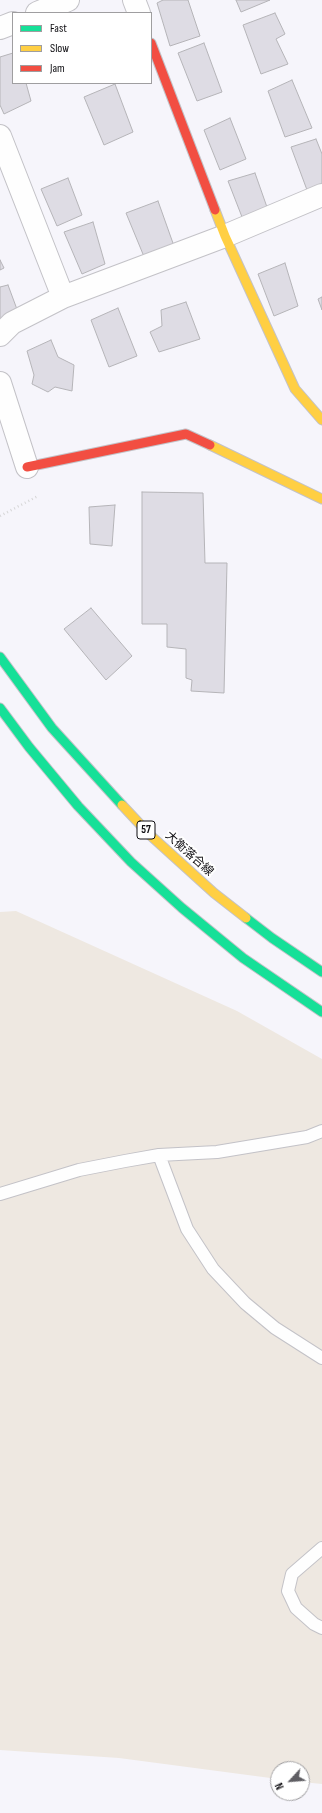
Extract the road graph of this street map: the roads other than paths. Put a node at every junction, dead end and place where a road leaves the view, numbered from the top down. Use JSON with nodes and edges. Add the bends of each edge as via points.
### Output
{"nodes":[{"id":1,"x":68,"y":0,"type":"edge"},
{"id":2,"x":134,"y":0,"type":"edge"},
{"id":3,"x":39,"y":12,"type":"edge"},
{"id":4,"x":139,"y":12,"type":"edge"},
{"id":5,"x":12,"y":23,"type":"edge"},
{"id":6,"x":0,"y":28,"type":"edge"},
{"id":7,"x":152,"y":46,"type":"edge"},
{"id":8,"x":0,"y":136,"type":"edge"},
{"id":9,"x":322,"y":195,"type":"edge"},
{"id":10,"x":224,"y":236,"type":"junction"},
{"id":11,"x":63,"y":297,"type":"junction"},
{"id":12,"x":0,"y":335,"type":"edge"},
{"id":13,"x":0,"y":383,"type":"edge"},
{"id":14,"x":322,"y":420,"type":"edge"},
{"id":15,"x":27,"y":467,"type":"joint"},
{"id":16,"x":322,"y":499,"type":"edge"},
{"id":17,"x":0,"y":657,"type":"edge"},
{"id":18,"x":0,"y":708,"type":"edge"},
{"id":19,"x":322,"y":972,"type":"edge"},
{"id":20,"x":322,"y":1012,"type":"edge"},
{"id":21,"x":322,"y":1131,"type":"edge"},
{"id":22,"x":159,"y":1155,"type":"junction"},
{"id":23,"x":0,"y":1194,"type":"edge"},
{"id":24,"x":322,"y":1358,"type":"edge"},
{"id":25,"x":322,"y":1548,"type":"edge"},
{"id":26,"x":322,"y":1628,"type":"edge"}],
"edges":[{"from":1,"to":3,"type":"street"},
{"from":2,"to":4,"type":"street"},
{"from":5,"to":6,"type":"street"},
{"from":7,"to":10,"type":"main road"},
{"from":8,"to":11,"type":"street"},
{"from":9,"to":10,"type":"street"},
{"from":10,"to":11,"type":"street"},
{"from":10,"to":14,"type":"main road","via":[[296,389]]},
{"from":11,"to":12,"type":"street","via":[[12,323]]},
{"from":13,"to":15,"type":"street"},
{"from":15,"to":16,"type":"main road","via":[[186,434]]},
{"from":17,"to":19,"type":"main road","name":"大衡落合線","number":"57","via":[[52,728],[150,835],[214,893],[272,938]]},
{"from":18,"to":20,"type":"main road","via":[[28,747],[78,806],[131,862],[243,958]]},
{"from":21,"to":22,"type":"lane","via":[[307,1137],[217,1152]]},
{"from":22,"to":23,"type":"lane","via":[[79,1170]]},
{"from":22,"to":24,"type":"lane","via":[[187,1229],[213,1269],[245,1304]]},
{"from":25,"to":26,"type":"lane","via":[[292,1574],[288,1591],[296,1608]]}]}
